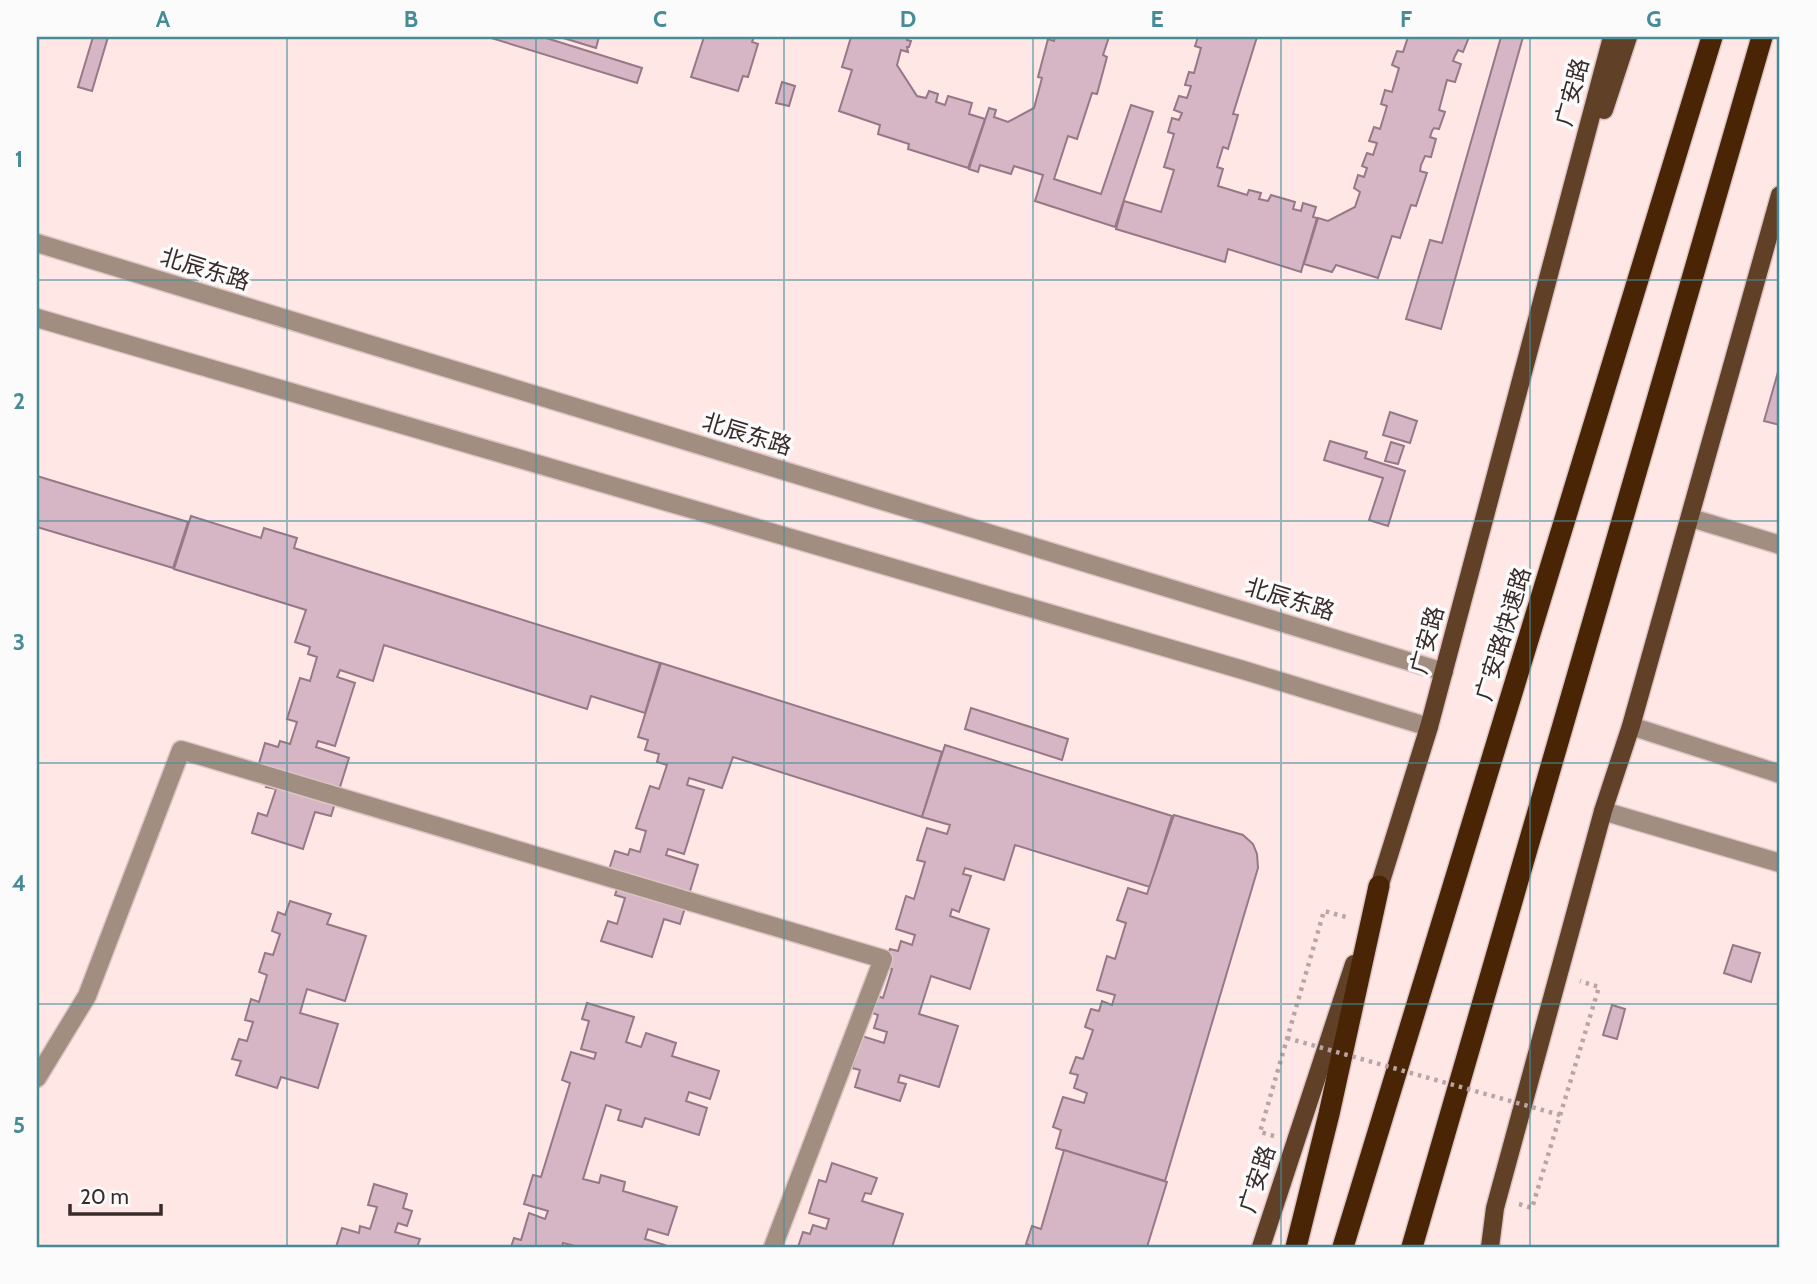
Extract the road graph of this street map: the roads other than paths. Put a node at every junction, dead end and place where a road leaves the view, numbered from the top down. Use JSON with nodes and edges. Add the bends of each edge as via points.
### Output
{"nodes":[{"id":1,"x":1612,"y":37,"type":"edge"},
{"id":2,"x":1628,"y":37,"type":"edge"},
{"id":3,"x":1712,"y":37,"type":"edge"},
{"id":4,"x":1762,"y":37,"type":"edge"},
{"id":5,"x":1780,"y":195,"type":"edge"},
{"id":6,"x":37,"y":243,"type":"edge"},
{"id":7,"x":1555,"y":252,"type":"junction"},
{"id":8,"x":37,"y":318,"type":"edge"},
{"id":9,"x":1691,"y":518,"type":"junction"},
{"id":10,"x":1780,"y":545,"type":"edge"},
{"id":11,"x":1444,"y":672,"type":"junction"},
{"id":12,"x":1631,"y":726,"type":"junction"},
{"id":13,"x":1429,"y":727,"type":"junction"},
{"id":14,"x":1780,"y":774,"type":"edge"},
{"id":15,"x":1603,"y":811,"type":"junction"},
{"id":16,"x":1780,"y":863,"type":"edge"},
{"id":17,"x":1379,"y":886,"type":"junction"},
{"id":18,"x":37,"y":1077,"type":"edge"},
{"id":19,"x":1495,"y":1208,"type":"junction"},
{"id":20,"x":773,"y":1247,"type":"edge"},
{"id":21,"x":1261,"y":1247,"type":"edge"},
{"id":22,"x":1296,"y":1247,"type":"edge"},
{"id":23,"x":1343,"y":1247,"type":"edge"},
{"id":24,"x":1412,"y":1247,"type":"edge"},
{"id":25,"x":1480,"y":1247,"type":"edge"},
{"id":26,"x":1490,"y":1247,"type":"edge"}],
"edges":[{"from":1,"to":7,"type":"main road","name":"广安路"},
{"from":2,"to":7,"type":"main road"},
{"from":3,"to":23,"type":"highway","name":"广安路快速路"},
{"from":4,"to":24,"type":"highway"},
{"from":5,"to":9,"type":"main road"},
{"from":6,"to":11,"type":"street","name":"北辰东路"},
{"from":7,"to":11,"type":"main road","name":"广安路"},
{"from":8,"to":13,"type":"street"},
{"from":9,"to":10,"type":"street"},
{"from":9,"to":12,"type":"main road"},
{"from":11,"to":13,"type":"main road","name":"广安路"},
{"from":12,"to":14,"type":"street"},
{"from":12,"to":15,"type":"main road"},
{"from":13,"to":17,"type":"main road","name":"广安路"},
{"from":15,"to":16,"type":"street"},
{"from":15,"to":19,"type":"main road"},
{"from":17,"to":21,"type":"main road","name":"广安路"},
{"from":17,"to":22,"type":"highway"},
{"from":18,"to":20,"type":"street","via":[[87,996],[181,750],[883,959]]},
{"from":19,"to":25,"type":"main road"},
{"from":19,"to":26,"type":"main road"}]}
